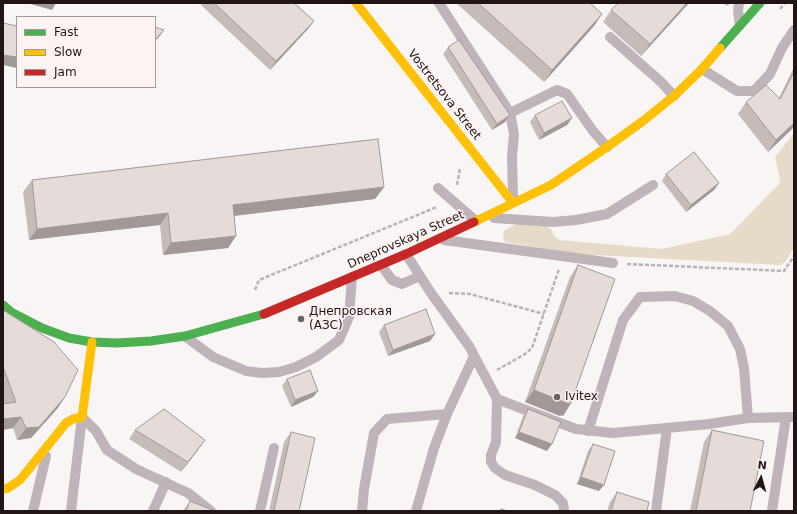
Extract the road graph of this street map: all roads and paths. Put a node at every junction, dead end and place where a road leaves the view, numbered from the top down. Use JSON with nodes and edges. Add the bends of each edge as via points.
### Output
{"nodes":[{"id":1,"x":439,"y":3,"type":"edge"},
{"id":2,"x":739,"y":3,"type":"edge"},
{"id":3,"x":760,"y":3,"type":"edge"},
{"id":4,"x":361,"y":5,"type":"edge"},
{"id":5,"x":740,"y":26,"type":"junction"},
{"id":6,"x":794,"y":30,"type":"edge"},
{"id":7,"x":610,"y":37,"type":"dead end"},
{"id":8,"x":702,"y":69,"type":"junction"},
{"id":9,"x":674,"y":96,"type":"junction"},
{"id":10,"x":510,"y":113,"type":"junction"},
{"id":11,"x":607,"y":147,"type":"junction"},
{"id":12,"x":461,"y":163,"type":"dead end"},
{"id":13,"x":653,"y":185,"type":"dead end"},
{"id":14,"x":438,"y":188,"type":"dead end"},
{"id":15,"x":449,"y":198,"type":"junction"},
{"id":16,"x":513,"y":203,"type":"junction"},
{"id":17,"x":480,"y":219,"type":"junction"},
{"id":18,"x":438,"y":239,"type":"junction"},
{"id":19,"x":406,"y":254,"type":"junction"},
{"id":20,"x":563,"y":256,"type":"junction"},
{"id":21,"x":794,"y":256,"type":"edge"},
{"id":22,"x":613,"y":263,"type":"joint"},
{"id":23,"x":381,"y":265,"type":"junction"},
{"id":24,"x":420,"y":276,"type":"junction"},
{"id":25,"x":352,"y":277,"type":"junction"},
{"id":26,"x":255,"y":290,"type":"dead end"},
{"id":27,"x":431,"y":293,"type":"junction"},
{"id":28,"x":3,"y":305,"type":"edge"},
{"id":29,"x":544,"y":314,"type":"junction"},
{"id":30,"x":185,"y":336,"type":"junction"},
{"id":31,"x":92,"y":342,"type":"junction"},
{"id":32,"x":474,"y":356,"type":"junction"},
{"id":33,"x":499,"y":369,"type":"dead end"},
{"id":34,"x":497,"y":399,"type":"junction"},
{"id":35,"x":447,"y":414,"type":"junction"},
{"id":36,"x":82,"y":417,"type":"junction"},
{"id":37,"x":790,"y":417,"type":"edge"},
{"id":38,"x":748,"y":418,"type":"junction"},
{"id":39,"x":667,"y":428,"type":"junction"},
{"id":40,"x":588,"y":431,"type":"junction"},
{"id":41,"x":50,"y":442,"type":"junction"},
{"id":42,"x":274,"y":448,"type":"dead end"},
{"id":43,"x":166,"y":482,"type":"junction"},
{"id":44,"x":3,"y":489,"type":"edge"},
{"id":45,"x":33,"y":511,"type":"edge"},
{"id":46,"x":71,"y":511,"type":"edge"},
{"id":47,"x":153,"y":511,"type":"edge"},
{"id":48,"x":211,"y":511,"type":"edge"},
{"id":49,"x":260,"y":511,"type":"edge"},
{"id":50,"x":362,"y":511,"type":"edge"},
{"id":51,"x":416,"y":511,"type":"edge"},
{"id":52,"x":564,"y":511,"type":"edge"},
{"id":53,"x":656,"y":511,"type":"edge"},
{"id":54,"x":772,"y":511,"type":"edge"}],
"edges":[{"from":1,"to":10,"type":"lane"},
{"from":2,"to":5,"type":"lane"},
{"from":3,"to":5,"type":"main road","name":"Dneprovskaya Street"},
{"from":4,"to":16,"type":"main road","name":"Vostretsova Street"},
{"from":5,"to":8,"type":"main road","name":"Dneprovskaya Street"},
{"from":6,"to":8,"type":"lane","via":[[770,74],[754,91],[737,92]]},
{"from":7,"to":9,"type":"lane"},
{"from":8,"to":9,"type":"main road","name":"Dneprovskaya Street"},
{"from":9,"to":11,"type":"main road","name":"Dneprovskaya Street"},
{"from":10,"to":11,"type":"lane","via":[[557,90],[567,94]]},
{"from":10,"to":16,"type":"lane","via":[[514,134]]},
{"from":11,"to":16,"type":"main road","name":"Dneprovskaya Street","via":[[552,185]]},
{"from":12,"to":15,"type":"path","via":[[456,186]]},
{"from":13,"to":17,"type":"lane","via":[[607,214],[552,222]]},
{"from":14,"to":15,"type":"lane"},
{"from":15,"to":17,"type":"lane"},
{"from":15,"to":26,"type":"path","via":[[445,204],[258,280]]},
{"from":16,"to":17,"type":"main road","name":"Dneprovskaya Street"},
{"from":17,"to":18,"type":"main road","name":"Dneprovskaya Street"},
{"from":18,"to":19,"type":"main road","name":"Dneprovskaya Street"},
{"from":18,"to":20,"type":"lane"},
{"from":19,"to":23,"type":"main road","name":"Dneprovskaya Street"},
{"from":19,"to":24,"type":"lane"},
{"from":20,"to":22,"type":"lane"},
{"from":20,"to":29,"type":"path"},
{"from":21,"to":22,"type":"path","via":[[784,271]]},
{"from":23,"to":24,"type":"lane","via":[[392,280],[402,284]]},
{"from":23,"to":25,"type":"main road","name":"Dneprovskaya Street"},
{"from":24,"to":27,"type":"lane"},
{"from":25,"to":30,"type":"main road","name":"Dneprovskaya Street","via":[[267,313]]},
{"from":25,"to":30,"type":"lane","via":[[349,317],[339,340],[316,357],[296,366],[279,372],[246,371],[213,357]]},
{"from":27,"to":29,"type":"path","via":[[470,294]]},
{"from":27,"to":32,"type":"lane"},
{"from":28,"to":31,"type":"main road","name":"Dneprovskaya Street","via":[[42,328],[69,338]]},
{"from":29,"to":33,"type":"path","via":[[532,348]]},
{"from":30,"to":31,"type":"main road","name":"Dneprovskaya Street","via":[[151,341]]},
{"from":31,"to":36,"type":"main road"},
{"from":32,"to":34,"type":"lane"},
{"from":32,"to":35,"type":"lane"},
{"from":34,"to":40,"type":"lane","via":[[576,429]]},
{"from":34,"to":52,"type":"lane","via":[[496,442],[491,455],[495,468],[505,475],[555,495],[562,503]]},
{"from":35,"to":50,"type":"lane","via":[[387,419],[374,433]]},
{"from":35,"to":51,"type":"lane","via":[[434,448]]},
{"from":36,"to":41,"type":"main road","via":[[66,423]]},
{"from":36,"to":43,"type":"lane","via":[[96,431],[106,450],[136,469]]},
{"from":36,"to":46,"type":"lane"},
{"from":37,"to":38,"type":"lane"},
{"from":37,"to":54,"type":"lane"},
{"from":38,"to":39,"type":"lane"},
{"from":38,"to":40,"type":"lane","via":[[740,349],[728,326],[710,311],[692,301],[675,296],[640,297],[624,320]]},
{"from":39,"to":40,"type":"lane","via":[[613,433]]},
{"from":39,"to":53,"type":"lane"},
{"from":41,"to":44,"type":"main road","via":[[20,480]]},
{"from":41,"to":45,"type":"lane"},
{"from":42,"to":49,"type":"lane"},
{"from":43,"to":47,"type":"lane"},
{"from":43,"to":48,"type":"lane"}]}
